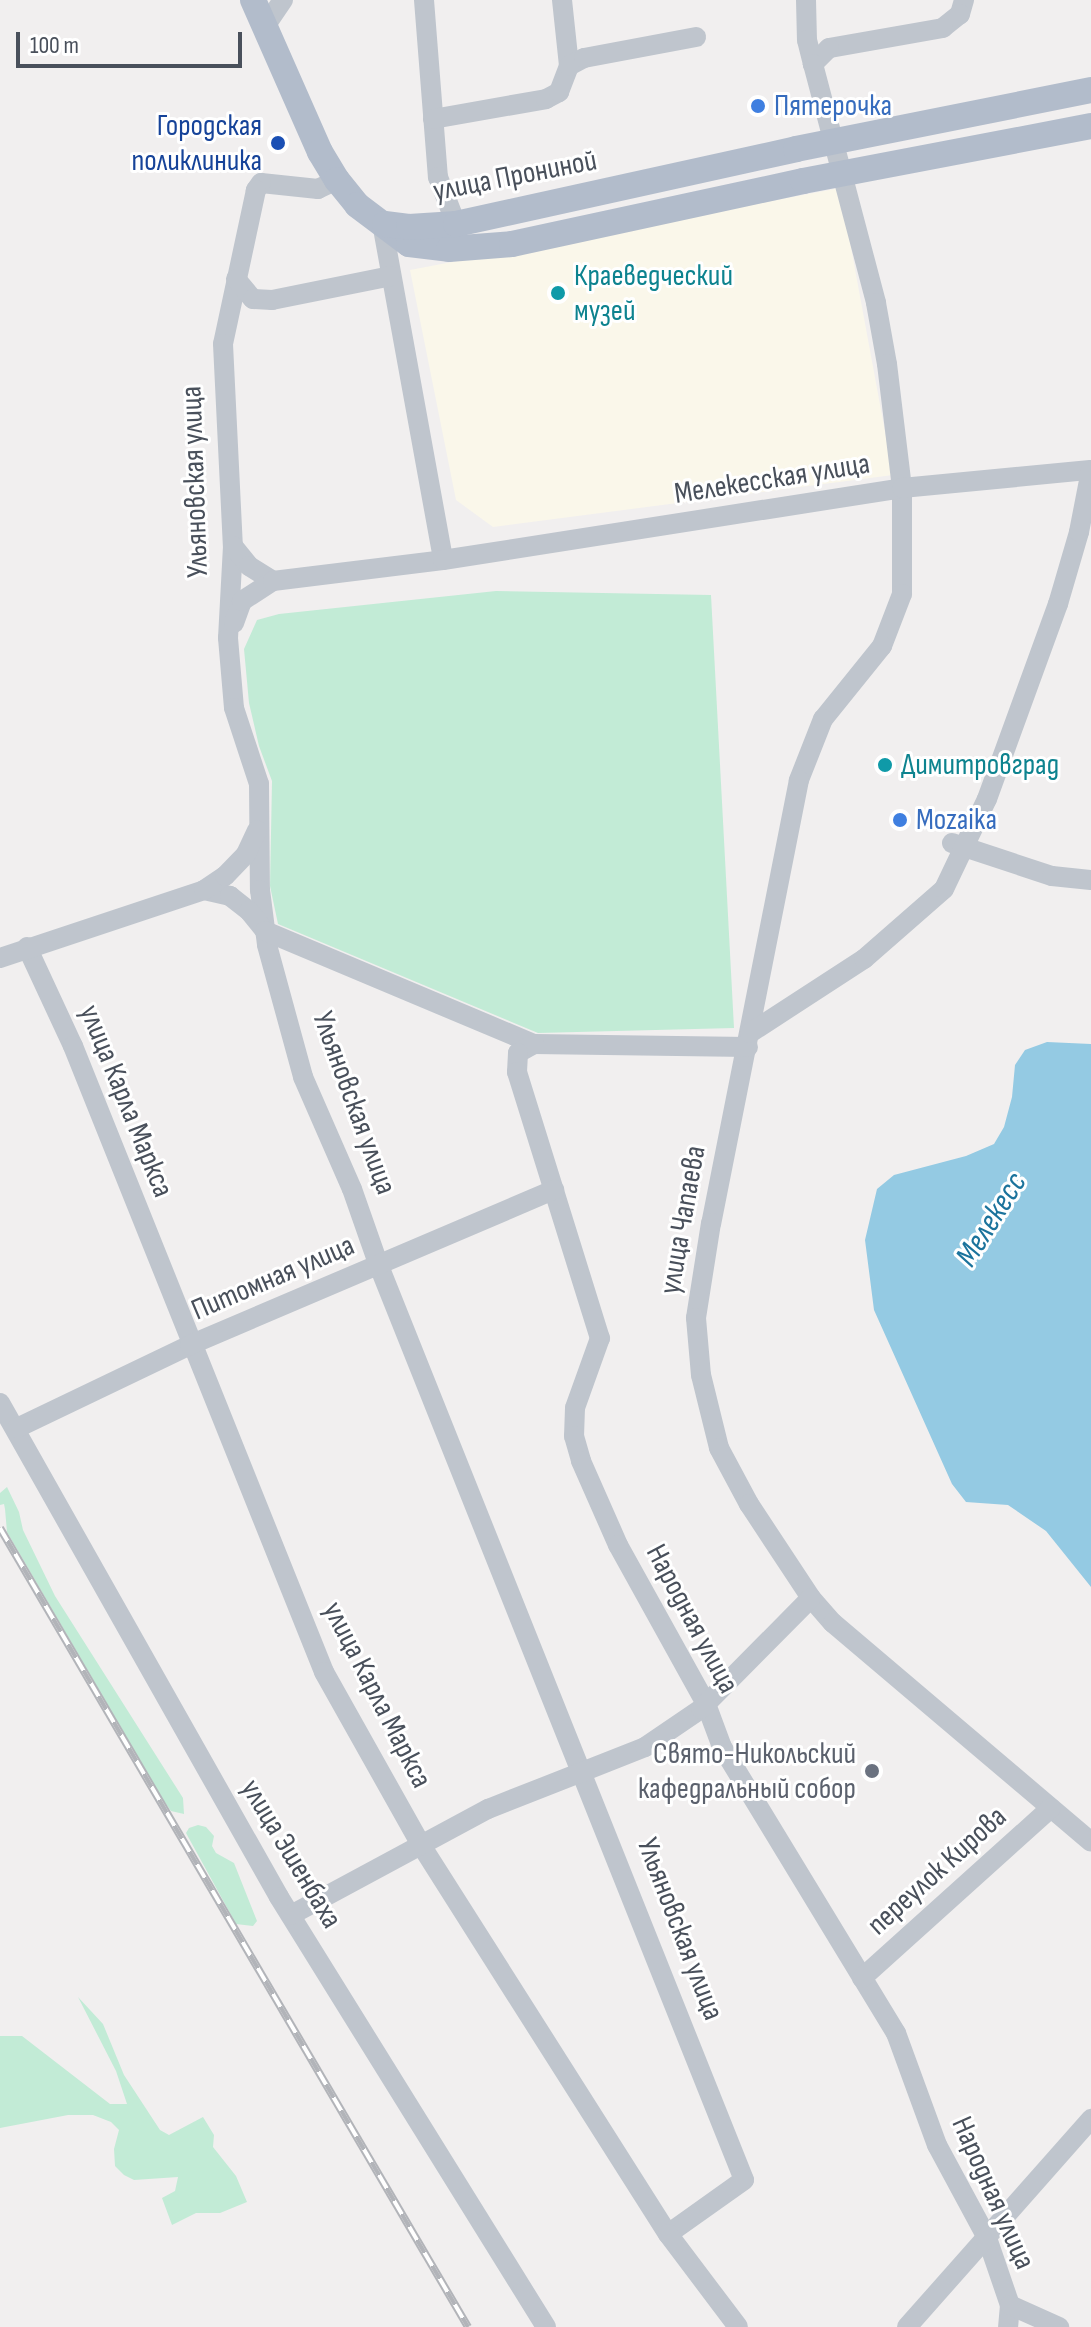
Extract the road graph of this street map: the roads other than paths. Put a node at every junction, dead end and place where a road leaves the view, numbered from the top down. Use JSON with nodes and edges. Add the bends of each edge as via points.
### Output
{"nodes":[{"id":1,"x":235,"y":0,"type":"edge"},
{"id":2,"x":283,"y":0,"type":"edge"},
{"id":3,"x":424,"y":0,"type":"edge"},
{"id":4,"x":562,"y":0,"type":"edge"},
{"id":5,"x":806,"y":0,"type":"edge"},
{"id":6,"x":964,"y":0,"type":"edge"},
{"id":7,"x":259,"y":16,"type":"edge"},
{"id":8,"x":696,"y":37,"type":"dead end"},
{"id":9,"x":813,"y":64,"type":"junction"},
{"id":10,"x":569,"y":66,"type":"junction"},
{"id":11,"x":1091,"y":90,"type":"edge"},
{"id":12,"x":433,"y":119,"type":"junction"},
{"id":13,"x":1091,"y":126,"type":"edge"},
{"id":14,"x":832,"y":142,"type":"junction"},
{"id":15,"x":840,"y":175,"type":"junction"},
{"id":16,"x":337,"y":180,"type":"junction"},
{"id":17,"x":382,"y":223,"type":"junction"},
{"id":18,"x":456,"y":224,"type":"junction"},
{"id":19,"x":391,"y":276,"type":"junction"},
{"id":20,"x":236,"y":279,"type":"junction"},
{"id":21,"x":253,"y":299,"type":"junction"},
{"id":22,"x":229,"y":315,"type":"junction"},
{"id":23,"x":1090,"y":470,"type":"edge"},
{"id":24,"x":902,"y":488,"type":"junction"},
{"id":25,"x":233,"y":546,"type":"junction"},
{"id":26,"x":443,"y":560,"type":"junction"},
{"id":27,"x":273,"y":581,"type":"junction"},
{"id":28,"x":228,"y":638,"type":"junction"},
{"id":29,"x":260,"y":823,"type":"junction"},
{"id":30,"x":958,"y":846,"type":"junction"},
{"id":31,"x":1091,"y":880,"type":"edge"},
{"id":32,"x":204,"y":890,"type":"junction"},
{"id":33,"x":265,"y":931,"type":"junction"},
{"id":34,"x":27,"y":947,"type":"junction"},
{"id":35,"x":0,"y":958,"type":"edge"},
{"id":36,"x":749,"y":1040,"type":"junction"},
{"id":37,"x":534,"y":1044,"type":"junction"},
{"id":38,"x":554,"y":1190,"type":"junction"},
{"id":39,"x":379,"y":1266,"type":"junction"},
{"id":40,"x":190,"y":1345,"type":"junction"},
{"id":41,"x":0,"y":1403,"type":"edge"},
{"id":42,"x":17,"y":1428,"type":"junction"},
{"id":43,"x":811,"y":1598,"type":"junction"},
{"id":44,"x":706,"y":1704,"type":"junction"},
{"id":45,"x":584,"y":1773,"type":"junction"},
{"id":46,"x":1051,"y":1808,"type":"junction"},
{"id":47,"x":1091,"y":1842,"type":"edge"},
{"id":48,"x":421,"y":1845,"type":"junction"},
{"id":49,"x":291,"y":1915,"type":"junction"},
{"id":50,"x":862,"y":1978,"type":"junction"},
{"id":51,"x":1091,"y":2119,"type":"edge"},
{"id":52,"x":668,"y":2234,"type":"junction"},
{"id":53,"x":987,"y":2238,"type":"junction"},
{"id":54,"x":1010,"y":2305,"type":"junction"},
{"id":55,"x":546,"y":2327,"type":"edge"},
{"id":56,"x":738,"y":2327,"type":"edge"},
{"id":57,"x":907,"y":2327,"type":"edge"},
{"id":58,"x":1008,"y":2327,"type":"edge"},
{"id":59,"x":1059,"y":2327,"type":"edge"}],
"edges":[{"from":1,"to":7,"type":"main road"},
{"from":2,"to":7,"type":"street"},
{"from":3,"to":12,"type":"street"},
{"from":4,"to":10,"type":"street"},
{"from":5,"to":9,"type":"street","name":"Мелекесская улица"},
{"from":6,"to":9,"type":"street","via":[[960,14],[943,28],[829,48]]},
{"from":7,"to":16,"type":"main road"},
{"from":8,"to":10,"type":"street","via":[[584,58]]},
{"from":9,"to":14,"type":"street","name":"Мелекесская улица"},
{"from":10,"to":12,"type":"street","via":[[559,92],[546,99]]},
{"from":11,"to":14,"type":"main road","name":"улица Прониной"},
{"from":12,"to":18,"type":"street","via":[[438,177]]},
{"from":13,"to":15,"type":"main road","name":"улица Прониной"},
{"from":14,"to":15,"type":"street","name":"Мелекесская улица"},
{"from":14,"to":18,"type":"main road","name":"улица Прониной"},
{"from":15,"to":17,"type":"main road","name":"улица Прониной","via":[[512,244],[449,249],[409,244]]},
{"from":15,"to":24,"type":"street","name":"Мелекесская улица","via":[[876,303]]},
{"from":16,"to":17,"type":"main road","via":[[357,205]]},
{"from":16,"to":20,"type":"street","name":"Ульяновская улица","via":[[318,189],[261,183]]},
{"from":17,"to":18,"type":"main road","name":"улица Прониной"},
{"from":17,"to":19,"type":"street"},
{"from":19,"to":21,"type":"street","via":[[272,300]]},
{"from":19,"to":26,"type":"street"},
{"from":20,"to":21,"type":"street"},
{"from":20,"to":22,"type":"street","name":"Ульяновская улица"},
{"from":21,"to":22,"type":"street"},
{"from":22,"to":25,"type":"street","name":"Ульяновская улица","via":[[223,344]]},
{"from":23,"to":24,"type":"street"},
{"from":23,"to":30,"type":"street","via":[[1058,604],[987,799]]},
{"from":24,"to":26,"type":"street","name":"Мелекесская улица"},
{"from":24,"to":36,"type":"street","name":"улица Чапаева","via":[[902,594],[882,646],[823,719],[799,780]]},
{"from":25,"to":27,"type":"street","via":[[249,566]]},
{"from":25,"to":28,"type":"street","name":"Ульяновская улица"},
{"from":26,"to":27,"type":"street","name":"Мелекесская улица"},
{"from":27,"to":28,"type":"street","via":[[242,601]]},
{"from":28,"to":29,"type":"street","name":"Ульяновская улица","via":[[234,708],[259,784]]},
{"from":29,"to":32,"type":"street","via":[[246,854]]},
{"from":29,"to":33,"type":"street","name":"Ульяновская улица"},
{"from":30,"to":31,"type":"street","via":[[1052,876]]},
{"from":30,"to":36,"type":"street","via":[[944,889],[864,959]]},
{"from":32,"to":33,"type":"street","via":[[230,896]]},
{"from":32,"to":34,"type":"street"},
{"from":33,"to":37,"type":"street"},
{"from":33,"to":39,"type":"street","name":"Ульяновская улица","via":[[303,1077]]},
{"from":34,"to":35,"type":"street"},
{"from":34,"to":40,"type":"street","name":"улица Карла Маркса","via":[[73,1046]]},
{"from":36,"to":37,"type":"street"},
{"from":36,"to":43,"type":"street","name":"улица Чапаева","via":[[696,1318],[701,1375],[719,1448]]},
{"from":37,"to":38,"type":"street","name":"Народная улица","via":[[518,1053],[517,1072]]},
{"from":38,"to":39,"type":"street","name":"Питомная улица"},
{"from":38,"to":44,"type":"street","name":"Народная улица","via":[[600,1338],[575,1408],[574,1436],[581,1461],[618,1545]]},
{"from":39,"to":40,"type":"street","name":"Питомная улица"},
{"from":39,"to":45,"type":"street","name":"Ульяновская улица"},
{"from":40,"to":42,"type":"street","name":"Питомная улица"},
{"from":40,"to":48,"type":"street","name":"улица Карла Маркса","via":[[324,1672]]},
{"from":41,"to":42,"type":"street","name":"улица Эшенбаха"},
{"from":42,"to":49,"type":"street","name":"улица Эшенбаха"},
{"from":43,"to":44,"type":"street"},
{"from":43,"to":46,"type":"street","name":"улица Чапаева","via":[[833,1623]]},
{"from":44,"to":45,"type":"street","via":[[645,1747]]},
{"from":44,"to":50,"type":"street","name":"Народная улица","via":[[722,1747]]},
{"from":45,"to":48,"type":"street","via":[[488,1809]]},
{"from":45,"to":52,"type":"street","name":"Ульяновская улица","via":[[744,2180]]},
{"from":46,"to":47,"type":"street","name":"улица Чапаева"},
{"from":46,"to":50,"type":"street","name":"переулок Кирова"},
{"from":48,"to":49,"type":"street"},
{"from":48,"to":52,"type":"street","name":"улица Карла Маркса"},
{"from":49,"to":55,"type":"street","name":"улица Эшенбаха"},
{"from":50,"to":53,"type":"street","name":"Народная улица","via":[[896,2033],[937,2145]]},
{"from":51,"to":53,"type":"street"},
{"from":52,"to":56,"type":"street","name":"улица Карла Маркса"},
{"from":53,"to":54,"type":"street","name":"Народная улица"},
{"from":53,"to":57,"type":"street"},
{"from":54,"to":58,"type":"street","name":"Народная улица"},
{"from":54,"to":59,"type":"street"}]}
